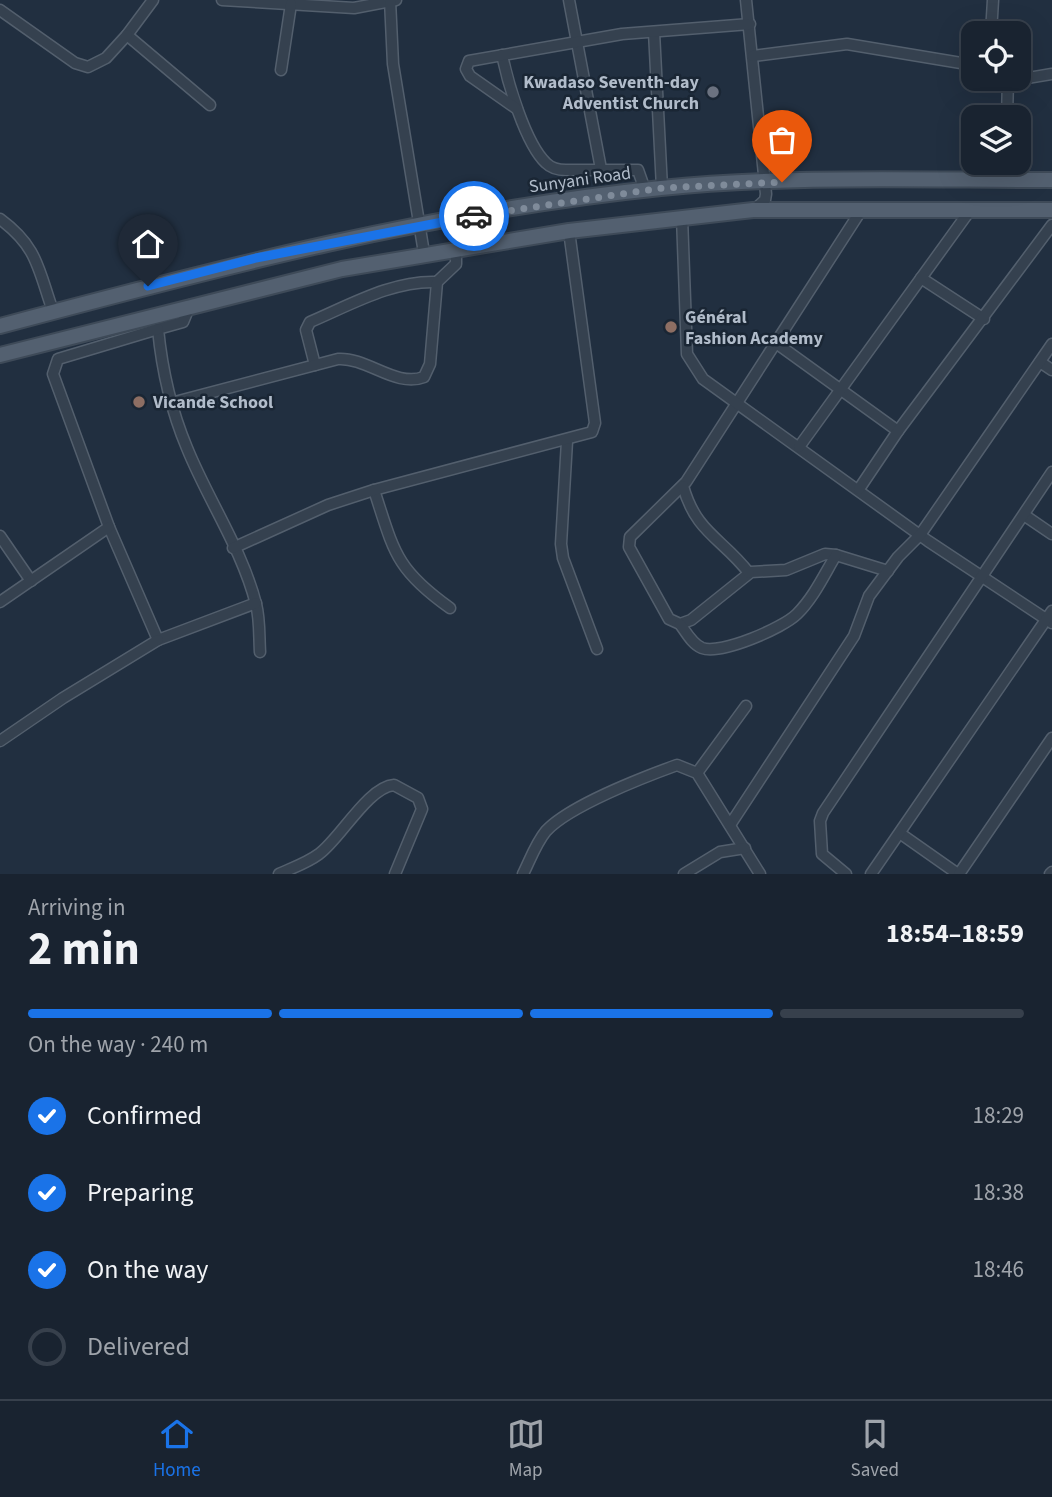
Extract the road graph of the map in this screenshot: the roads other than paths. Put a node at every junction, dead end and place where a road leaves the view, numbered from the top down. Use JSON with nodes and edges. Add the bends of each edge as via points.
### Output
{"nodes":[{"id":1,"x":153,"y":0,"type":"edge"},
{"id":2,"x":222,"y":0,"type":"edge"},
{"id":3,"x":569,"y":0,"type":"edge"},
{"id":4,"x":746,"y":0,"type":"edge"},
{"id":5,"x":993,"y":0,"type":"edge"},
{"id":6,"x":392,"y":1,"type":"edge"},
{"id":7,"x":291,"y":4,"type":"junction"},
{"id":8,"x":0,"y":10,"type":"edge"},
{"id":9,"x":992,"y":21,"type":"edge"},
{"id":10,"x":750,"y":24,"type":"junction"},
{"id":11,"x":654,"y":32,"type":"junction"},
{"id":12,"x":127,"y":35,"type":"junction"},
{"id":13,"x":577,"y":44,"type":"junction"},
{"id":14,"x":502,"y":55,"type":"junction"},
{"id":15,"x":753,"y":56,"type":"junction"},
{"id":16,"x":961,"y":63,"type":"edge"},
{"id":17,"x":281,"y":70,"type":"dead end"},
{"id":18,"x":1052,"y":74,"type":"edge"},
{"id":19,"x":1031,"y":77,"type":"edge"},
{"id":20,"x":210,"y":105,"type":"dead end"},
{"id":21,"x":517,"y":109,"type":"junction"},
{"id":22,"x":601,"y":169,"type":"junction"},
{"id":23,"x":1002,"y":175,"type":"edge"},
{"id":24,"x":1002,"y":180,"type":"junction"},
{"id":25,"x":1052,"y":180,"type":"edge"},
{"id":26,"x":765,"y":182,"type":"junction"},
{"id":27,"x":662,"y":188,"type":"junction"},
{"id":28,"x":645,"y":190,"type":"junction"},
{"id":29,"x":862,"y":209,"type":"junction"},
{"id":30,"x":971,"y":209,"type":"junction"},
{"id":31,"x":753,"y":210,"type":"junction"},
{"id":32,"x":1052,"y":210,"type":"edge"},
{"id":33,"x":682,"y":217,"type":"junction"},
{"id":34,"x":0,"y":219,"type":"edge"},
{"id":35,"x":419,"y":225,"type":"junction"},
{"id":36,"x":1052,"y":225,"type":"edge"},
{"id":37,"x":569,"y":231,"type":"junction"},
{"id":38,"x":456,"y":248,"type":"junction"},
{"id":39,"x":424,"y":253,"type":"junction"},
{"id":40,"x":921,"y":278,"type":"junction"},
{"id":41,"x":438,"y":282,"type":"junction"},
{"id":42,"x":190,"y":305,"type":"junction"},
{"id":43,"x":53,"y":312,"type":"junction"},
{"id":44,"x":984,"y":319,"type":"junction"},
{"id":45,"x":0,"y":326,"type":"edge"},
{"id":46,"x":158,"y":329,"type":"junction"},
{"id":47,"x":776,"y":343,"type":"junction"},
{"id":48,"x":1052,"y":344,"type":"edge"},
{"id":49,"x":0,"y":355,"type":"edge"},
{"id":50,"x":1040,"y":362,"type":"junction"},
{"id":51,"x":315,"y":365,"type":"junction"},
{"id":52,"x":1052,"y":370,"type":"edge"},
{"id":53,"x":839,"y":391,"type":"junction"},
{"id":54,"x":171,"y":403,"type":"junction"},
{"id":55,"x":737,"y":405,"type":"junction"},
{"id":56,"x":898,"y":431,"type":"junction"},
{"id":57,"x":567,"y":441,"type":"junction"},
{"id":58,"x":799,"y":447,"type":"junction"},
{"id":59,"x":1052,"y":472,"type":"edge"},
{"id":60,"x":683,"y":486,"type":"junction"},
{"id":61,"x":859,"y":489,"type":"junction"},
{"id":62,"x":374,"y":490,"type":"junction"},
{"id":63,"x":1024,"y":515,"type":"junction"},
{"id":64,"x":109,"y":527,"type":"junction"},
{"id":65,"x":1052,"y":534,"type":"edge"},
{"id":66,"x":920,"y":535,"type":"junction"},
{"id":67,"x":0,"y":537,"type":"edge"},
{"id":68,"x":233,"y":548,"type":"junction"},
{"id":69,"x":836,"y":555,"type":"junction"},
{"id":70,"x":888,"y":571,"type":"junction"},
{"id":71,"x":749,"y":573,"type":"junction"},
{"id":72,"x":983,"y":575,"type":"junction"},
{"id":73,"x":31,"y":581,"type":"junction"},
{"id":74,"x":0,"y":602,"type":"edge"},
{"id":75,"x":256,"y":603,"type":"junction"},
{"id":76,"x":450,"y":608,"type":"dead end"},
{"id":77,"x":1050,"y":618,"type":"edge"},
{"id":78,"x":680,"y":624,"type":"junction"},
{"id":79,"x":158,"y":640,"type":"junction"},
{"id":80,"x":597,"y":649,"type":"dead end"},
{"id":81,"x":260,"y":652,"type":"dead end"},
{"id":82,"x":746,"y":706,"type":"dead end"},
{"id":83,"x":1052,"y":738,"type":"edge"},
{"id":84,"x":0,"y":741,"type":"edge"},
{"id":85,"x":697,"y":773,"type":"junction"},
{"id":86,"x":730,"y":825,"type":"junction"},
{"id":87,"x":901,"y":834,"type":"junction"},
{"id":88,"x":745,"y":849,"type":"junction"},
{"id":89,"x":279,"y":874,"type":"edge"},
{"id":90,"x":395,"y":874,"type":"edge"},
{"id":91,"x":523,"y":874,"type":"edge"},
{"id":92,"x":684,"y":874,"type":"edge"},
{"id":93,"x":760,"y":874,"type":"edge"},
{"id":94,"x":846,"y":874,"type":"edge"},
{"id":95,"x":871,"y":874,"type":"edge"},
{"id":96,"x":959,"y":874,"type":"edge"}],
"edges":[{"from":1,"to":12,"type":"street"},
{"from":2,"to":7,"type":"street"},
{"from":3,"to":13,"type":"street"},
{"from":4,"to":10,"type":"street"},
{"from":5,"to":9,"type":"street"},
{"from":6,"to":7,"type":"street","via":[[354,8]]},
{"from":6,"to":35,"type":"street","via":[[393,64]]},
{"from":7,"to":17,"type":"street"},
{"from":8,"to":12,"type":"street","via":[[75,63],[88,67],[106,58]]},
{"from":10,"to":11,"type":"street"},
{"from":10,"to":15,"type":"street"},
{"from":11,"to":13,"type":"street"},
{"from":11,"to":27,"type":"street"},
{"from":12,"to":20,"type":"street"},
{"from":13,"to":14,"type":"street"},
{"from":13,"to":22,"type":"street"},
{"from":14,"to":21,"type":"street"},
{"from":14,"to":21,"type":"street","via":[[468,61],[467,73]]},
{"from":15,"to":16,"type":"street","via":[[847,44]]},
{"from":15,"to":26,"type":"street"},
{"from":18,"to":19,"type":"street"},
{"from":21,"to":22,"type":"street","via":[[549,166]]},
{"from":22,"to":28,"type":"street","via":[[638,170]]},
{"from":23,"to":24,"type":"street"},
{"from":24,"to":25,"type":"main road","name":"Sunyani Road"},
{"from":24,"to":26,"type":"main road","name":"Sunyani Road"},
{"from":26,"to":27,"type":"main road","name":"Sunyani Road"},
{"from":26,"to":31,"type":"street","via":[[765,200]]},
{"from":27,"to":28,"type":"main road","name":"Sunyani Road"},
{"from":28,"to":35,"type":"main road","name":"Sunyani Road"},
{"from":29,"to":30,"type":"main road"},
{"from":29,"to":31,"type":"main road"},
{"from":29,"to":47,"type":"street"},
{"from":30,"to":32,"type":"main road"},
{"from":30,"to":40,"type":"street"},
{"from":31,"to":33,"type":"main road"},
{"from":33,"to":37,"type":"main road"},
{"from":33,"to":55,"type":"street","via":[[687,354],[703,379]]},
{"from":34,"to":43,"type":"street","via":[[32,249]]},
{"from":35,"to":39,"type":"street"},
{"from":35,"to":43,"type":"main road","name":"Sunyani Road","via":[[256,258]]},
{"from":36,"to":44,"type":"street"},
{"from":37,"to":38,"type":"main road"},
{"from":37,"to":57,"type":"street","via":[[595,423],[590,434]]},
{"from":38,"to":39,"type":"main road"},
{"from":38,"to":41,"type":"street","via":[[456,264]]},
{"from":39,"to":42,"type":"main road"},
{"from":40,"to":44,"type":"street"},
{"from":40,"to":53,"type":"street"},
{"from":41,"to":51,"type":"street","via":[[396,287],[310,322],[306,330]]},
{"from":41,"to":51,"type":"street","via":[[430,364],[424,377],[405,379],[346,358]]},
{"from":42,"to":46,"type":"street","via":[[183,322]]},
{"from":42,"to":49,"type":"main road"},
{"from":43,"to":45,"type":"main road","name":"Sunyani Road"},
{"from":44,"to":56,"type":"street"},
{"from":46,"to":54,"type":"street"},
{"from":46,"to":64,"type":"street","via":[[58,359],[52,367]]},
{"from":47,"to":53,"type":"street"},
{"from":47,"to":55,"type":"street"},
{"from":48,"to":50,"type":"street"},
{"from":50,"to":52,"type":"street"},
{"from":50,"to":66,"type":"street"},
{"from":51,"to":54,"type":"street"},
{"from":53,"to":56,"type":"street"},
{"from":53,"to":58,"type":"street"},
{"from":54,"to":68,"type":"street"},
{"from":55,"to":58,"type":"street"},
{"from":55,"to":60,"type":"street"},
{"from":56,"to":61,"type":"street"},
{"from":57,"to":62,"type":"street"},
{"from":57,"to":80,"type":"street","via":[[561,544]]},
{"from":58,"to":61,"type":"street"},
{"from":59,"to":63,"type":"street"},
{"from":60,"to":71,"type":"street","via":[[696,520]]},
{"from":60,"to":78,"type":"street","via":[[630,537],[629,547],[669,619]]},
{"from":61,"to":66,"type":"street"},
{"from":62,"to":68,"type":"street","via":[[328,505]]},
{"from":62,"to":76,"type":"street","via":[[398,561]]},
{"from":63,"to":65,"type":"street"},
{"from":63,"to":72,"type":"street"},
{"from":64,"to":73,"type":"street"},
{"from":64,"to":79,"type":"street"},
{"from":66,"to":70,"type":"street"},
{"from":66,"to":72,"type":"street"},
{"from":67,"to":73,"type":"street"},
{"from":68,"to":75,"type":"street"},
{"from":69,"to":70,"type":"street"},
{"from":69,"to":71,"type":"street","via":[[825,554],[786,570]]},
{"from":69,"to":78,"type":"street","via":[[811,598],[775,629],[704,649]]},
{"from":70,"to":86,"type":"street","via":[[869,596],[854,636]]},
{"from":71,"to":78,"type":"street"},
{"from":72,"to":77,"type":"street"},
{"from":72,"to":94,"type":"street","via":[[823,813],[822,854]]},
{"from":73,"to":74,"type":"street"},
{"from":75,"to":79,"type":"street"},
{"from":75,"to":81,"type":"street"},
{"from":77,"to":87,"type":"street"},
{"from":79,"to":84,"type":"street"},
{"from":82,"to":85,"type":"street"},
{"from":83,"to":96,"type":"street"},
{"from":85,"to":86,"type":"street"},
{"from":85,"to":91,"type":"street","via":[[677,765],[559,820],[545,832]]},
{"from":86,"to":88,"type":"street"},
{"from":87,"to":95,"type":"street"},
{"from":87,"to":96,"type":"street"},
{"from":88,"to":92,"type":"street","via":[[720,852]]},
{"from":88,"to":93,"type":"street"},
{"from":89,"to":90,"type":"street","via":[[317,855],[363,806],[384,787],[394,785],[418,798],[422,809]]}]}
